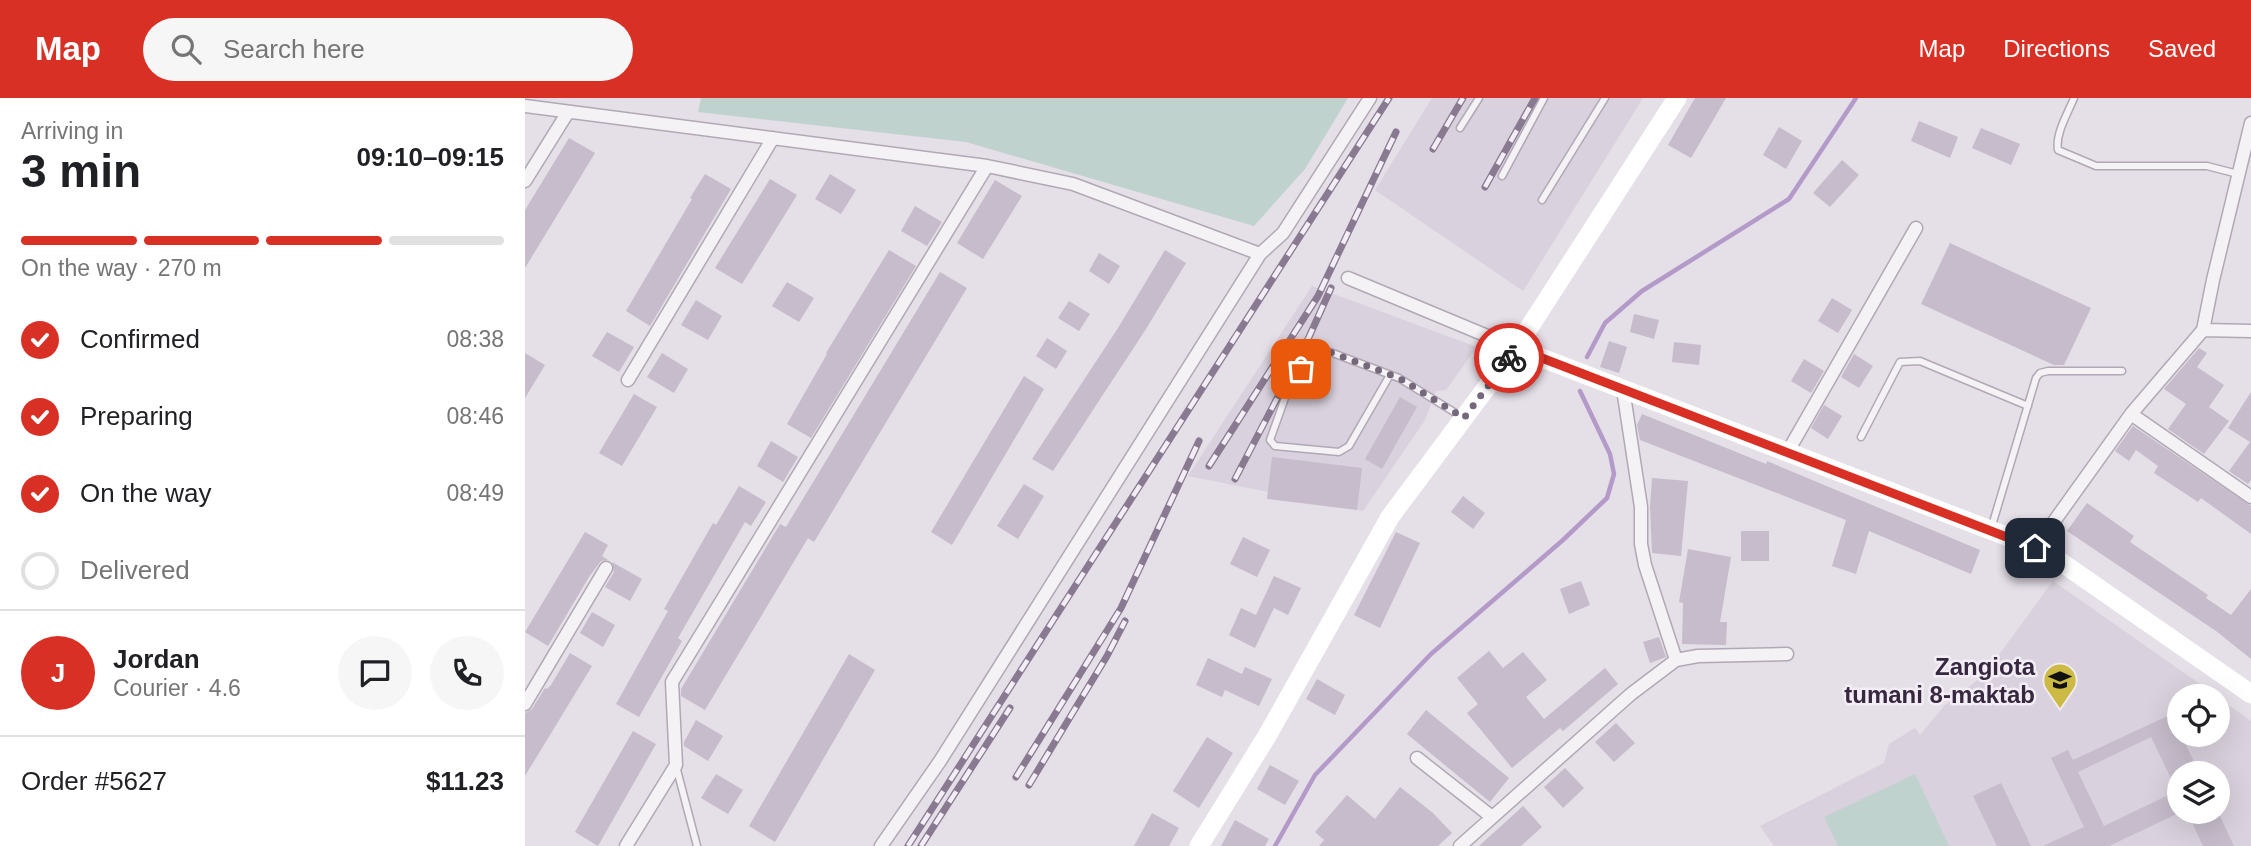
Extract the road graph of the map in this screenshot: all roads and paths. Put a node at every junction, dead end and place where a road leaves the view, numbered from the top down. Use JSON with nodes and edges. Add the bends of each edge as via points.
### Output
{"nodes":[{"id":1,"x":1370,"y":98,"type":"edge"},
{"id":2,"x":1479,"y":98,"type":"edge"},
{"id":3,"x":1544,"y":98,"type":"edge"},
{"id":4,"x":1605,"y":98,"type":"edge"},
{"id":5,"x":1677,"y":98,"type":"edge"},
{"id":6,"x":2074,"y":98,"type":"edge"},
{"id":7,"x":525,"y":106,"type":"edge"},
{"id":8,"x":568,"y":111,"type":"junction"},
{"id":9,"x":2251,"y":123,"type":"edge"},
{"id":10,"x":1460,"y":128,"type":"dead end"},
{"id":11,"x":773,"y":138,"type":"junction"},
{"id":12,"x":2247,"y":158,"type":"edge"},
{"id":13,"x":988,"y":166,"type":"junction"},
{"id":14,"x":2240,"y":174,"type":"junction"},
{"id":15,"x":1502,"y":176,"type":"dead end"},
{"id":16,"x":525,"y":181,"type":"edge"},
{"id":17,"x":1542,"y":200,"type":"dead end"},
{"id":18,"x":1916,"y":228,"type":"dead end"},
{"id":19,"x":1260,"y":254,"type":"junction"},
{"id":20,"x":1348,"y":278,"type":"dead end"},
{"id":21,"x":2203,"y":330,"type":"junction"},
{"id":22,"x":2251,"y":331,"type":"edge"},
{"id":23,"x":1516,"y":348,"type":"junction"},
{"id":24,"x":2122,"y":371,"type":"dead end"},
{"id":25,"x":1390,"y":375,"type":"junction"},
{"id":26,"x":628,"y":380,"type":"dead end"},
{"id":27,"x":1623,"y":389,"type":"junction"},
{"id":28,"x":2028,"y":406,"type":"junction"},
{"id":29,"x":2131,"y":414,"type":"junction"},
{"id":30,"x":1464,"y":418,"type":"junction"},
{"id":31,"x":1861,"y":438,"type":"dead end"},
{"id":32,"x":1787,"y":453,"type":"junction"},
{"id":33,"x":2251,"y":497,"type":"edge"},
{"id":34,"x":1990,"y":531,"type":"junction"},
{"id":35,"x":2035,"y":548,"type":"junction"},
{"id":36,"x":606,"y":568,"type":"dead end"},
{"id":37,"x":1787,"y":654,"type":"dead end"},
{"id":38,"x":1677,"y":660,"type":"junction"},
{"id":39,"x":2251,"y":694,"type":"edge"},
{"id":40,"x":525,"y":704,"type":"edge"},
{"id":41,"x":1417,"y":758,"type":"dead end"},
{"id":42,"x":676,"y":765,"type":"junction"},
{"id":43,"x":1492,"y":817,"type":"junction"},
{"id":44,"x":626,"y":846,"type":"edge"},
{"id":45,"x":697,"y":846,"type":"edge"},
{"id":46,"x":881,"y":846,"type":"edge"},
{"id":47,"x":1199,"y":846,"type":"edge"},
{"id":48,"x":1460,"y":846,"type":"edge"}],
"edges":[{"from":1,"to":19,"type":"street","via":[[1283,233]]},
{"from":2,"to":10,"type":"lane"},
{"from":3,"to":15,"type":"lane"},
{"from":4,"to":17,"type":"lane"},
{"from":5,"to":23,"type":"main road"},
{"from":6,"to":14,"type":"lane","via":[[2058,150],[2096,166],[2207,166]]},
{"from":7,"to":8,"type":"street"},
{"from":8,"to":11,"type":"street"},
{"from":8,"to":16,"type":"street"},
{"from":9,"to":12,"type":"street"},
{"from":11,"to":13,"type":"street"},
{"from":11,"to":26,"type":"street"},
{"from":12,"to":14,"type":"street"},
{"from":13,"to":19,"type":"street","via":[[1073,184]]},
{"from":13,"to":42,"type":"street","via":[[672,682]]},
{"from":14,"to":21,"type":"street"},
{"from":18,"to":32,"type":"street"},
{"from":19,"to":46,"type":"street"},
{"from":20,"to":23,"type":"street"},
{"from":21,"to":22,"type":"street"},
{"from":21,"to":29,"type":"street"},
{"from":23,"to":27,"type":"main road"},
{"from":23,"to":30,"type":"main road"},
{"from":24,"to":28,"type":"lane","via":[[2041,373]]},
{"from":25,"to":25,"type":"lane","via":[[1330,352],[1313,354],[1290,384],[1270,440],[1275,446],[1339,452],[1349,446]]},
{"from":25,"to":30,"type":"lane"},
{"from":27,"to":32,"type":"main road"},
{"from":27,"to":38,"type":"street","via":[[1645,565]]},
{"from":28,"to":31,"type":"lane","via":[[1909,360],[1900,362]]},
{"from":28,"to":34,"type":"lane"},
{"from":29,"to":33,"type":"street"},
{"from":29,"to":35,"type":"street"},
{"from":30,"to":47,"type":"main road","via":[[1390,517],[1267,736]]},
{"from":32,"to":34,"type":"main road"},
{"from":34,"to":35,"type":"main road"},
{"from":35,"to":39,"type":"main road"},
{"from":36,"to":40,"type":"street"},
{"from":37,"to":38,"type":"street"},
{"from":38,"to":43,"type":"street","via":[[1631,694]]},
{"from":41,"to":43,"type":"street"},
{"from":42,"to":44,"type":"street"},
{"from":42,"to":45,"type":"lane"},
{"from":43,"to":48,"type":"street"}]}
